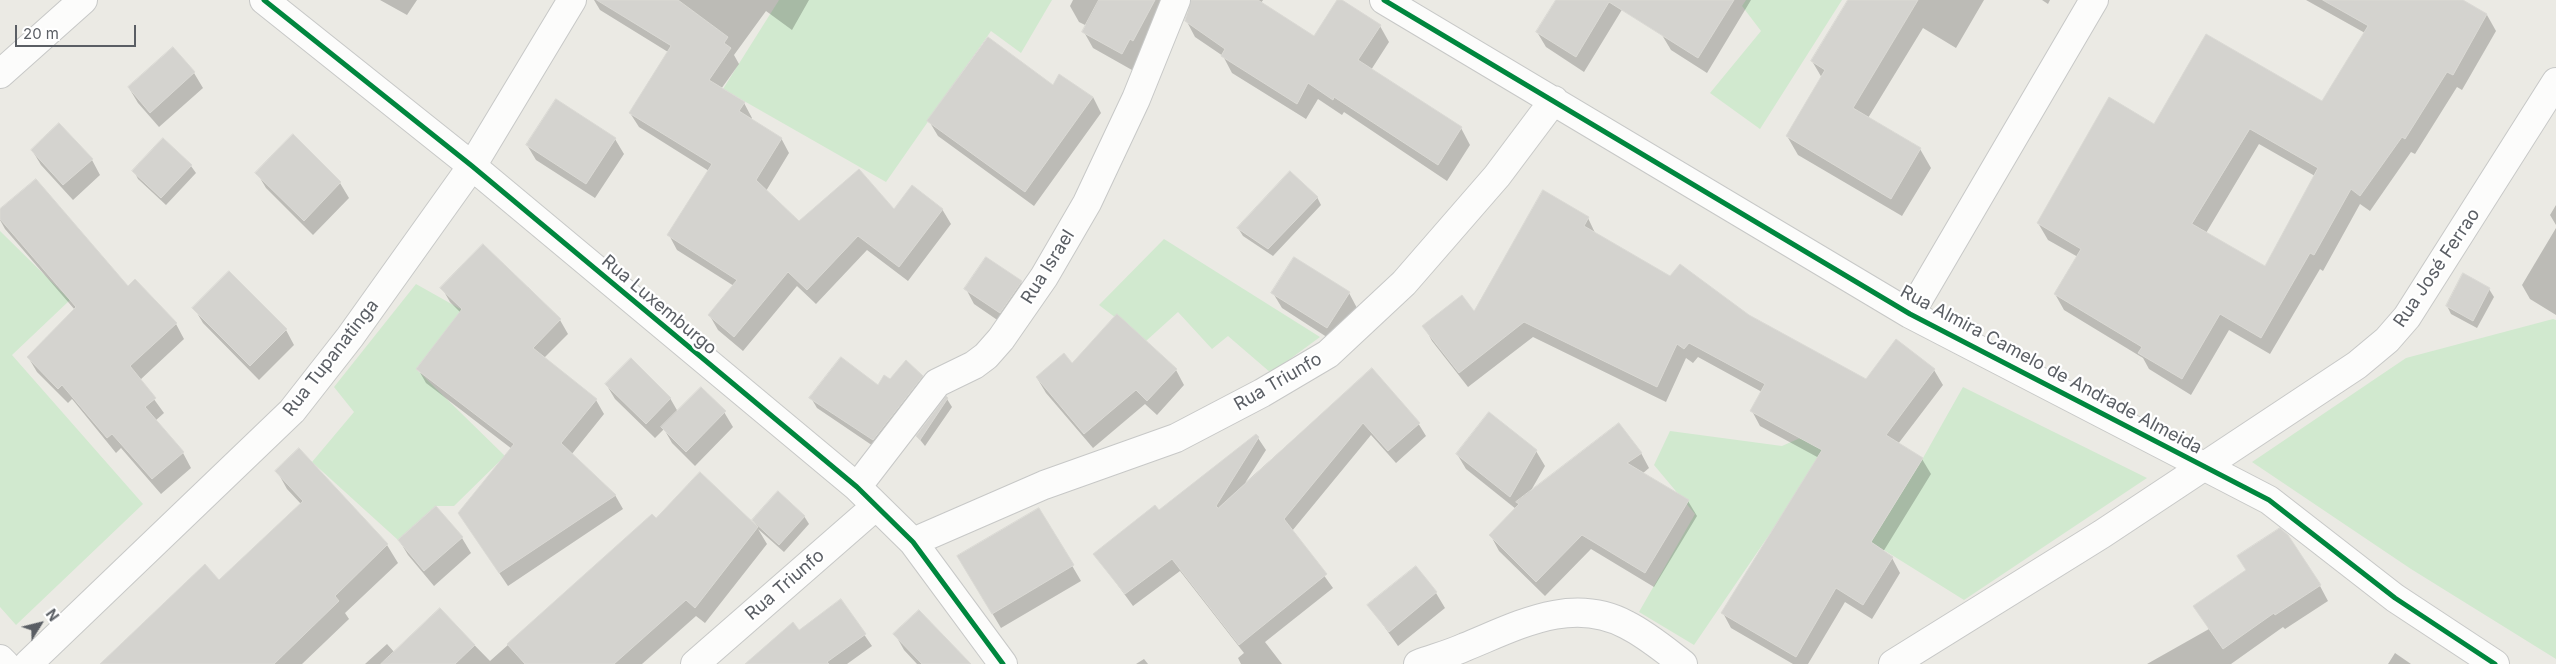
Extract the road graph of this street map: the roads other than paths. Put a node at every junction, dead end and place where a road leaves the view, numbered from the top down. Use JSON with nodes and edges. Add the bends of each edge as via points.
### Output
{"nodes":[{"id":1,"x":83,"y":0,"type":"edge"},
{"id":2,"x":264,"y":0,"type":"edge"},
{"id":3,"x":572,"y":0,"type":"edge"},
{"id":4,"x":1176,"y":0,"type":"edge"},
{"id":5,"x":1384,"y":0,"type":"edge"},
{"id":6,"x":2094,"y":0,"type":"edge"},
{"id":7,"x":0,"y":74,"type":"edge"},
{"id":8,"x":2556,"y":82,"type":"edge"},
{"id":9,"x":1554,"y":100,"type":"junction"},
{"id":10,"x":472,"y":166,"type":"junction"},
{"id":11,"x":1910,"y":314,"type":"junction"},
{"id":12,"x":2210,"y":469,"type":"junction"},
{"id":13,"x":857,"y":487,"type":"junction"},
{"id":14,"x":876,"y":506,"type":"junction"},
{"id":15,"x":913,"y":542,"type":"junction"},
{"id":16,"x":0,"y":658,"type":"edge"},
{"id":17,"x":5,"y":664,"type":"edge"},
{"id":18,"x":28,"y":664,"type":"edge"},
{"id":19,"x":695,"y":664,"type":"edge"},
{"id":20,"x":1003,"y":664,"type":"edge"},
{"id":21,"x":1418,"y":664,"type":"edge"},
{"id":22,"x":1684,"y":664,"type":"edge"},
{"id":23,"x":1893,"y":664,"type":"edge"},
{"id":24,"x":2494,"y":664,"type":"edge"}],
"edges":[{"from":1,"to":7,"type":"street"},
{"from":2,"to":10,"type":"street","name":"Rua Luxemburgo"},
{"from":3,"to":10,"type":"street","name":"Rua Tupanatinga"},
{"from":4,"to":13,"type":"street","name":"Rua Israel","via":[[1136,99],[1087,203],[1044,277],[986,356],[937,383]]},
{"from":5,"to":9,"type":"street","name":"Rua Almira Camelo de Andrade Almeida"},
{"from":6,"to":11,"type":"street"},
{"from":8,"to":12,"type":"street","name":"Rua José Ferrao","via":[[2429,284],[2387,340]]},
{"from":9,"to":11,"type":"street","name":"Rua Almira Camelo de Andrade Almeida"},
{"from":9,"to":15,"type":"street","name":"Rua Triunfo","via":[[1497,176],[1404,283],[1328,354],[1176,438],[1044,485]]},
{"from":10,"to":13,"type":"street","name":"Rua Luxemburgo"},
{"from":10,"to":18,"type":"street","name":"Rua Tupanatinga","via":[[350,337],[292,411]]},
{"from":11,"to":12,"type":"street","name":"Rua Almira Camelo de Andrade Almeida"},
{"from":12,"to":23,"type":"street","name":"Rua José Ferrao"},
{"from":12,"to":24,"type":"street","name":"Rua Almira Camelo de Andrade Almeida","via":[[2269,500],[2395,598]]},
{"from":13,"to":14,"type":"street","name":"Rua Luxemburgo"},
{"from":14,"to":15,"type":"street","name":"Rua Luxemburgo"},
{"from":14,"to":19,"type":"street","name":"Rua Triunfo"},
{"from":15,"to":20,"type":"street","name":"Rua Luxemburgo"},
{"from":16,"to":17,"type":"street"},
{"from":21,"to":22,"type":"street","via":[[1530,619],[1561,613],[1592,613],[1627,624]]}]}
